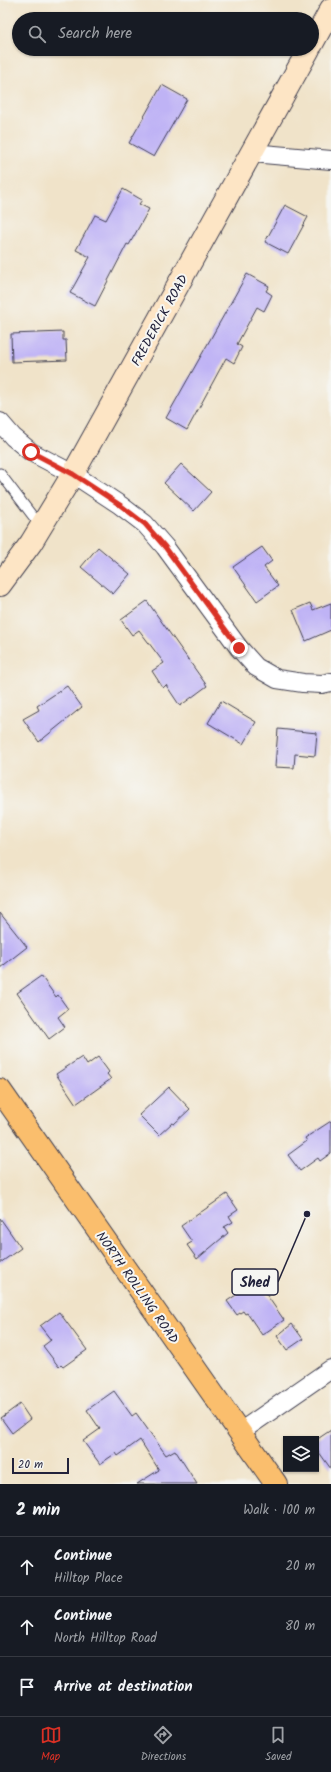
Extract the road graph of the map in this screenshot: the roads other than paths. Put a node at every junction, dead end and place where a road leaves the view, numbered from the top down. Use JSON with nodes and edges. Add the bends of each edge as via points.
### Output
{"nodes":[{"id":1,"x":331,"y":9,"type":"edge"},
{"id":2,"x":319,"y":31,"type":"edge"},
{"id":3,"x":305,"y":56,"type":"edge"},
{"id":4,"x":252,"y":152,"type":"junction"},
{"id":5,"x":331,"y":160,"type":"edge"},
{"id":6,"x":0,"y":422,"type":"edge"},
{"id":7,"x":0,"y":474,"type":"edge"},
{"id":8,"x":73,"y":474,"type":"junction"},
{"id":9,"x":40,"y":527,"type":"junction"},
{"id":10,"x":0,"y":585,"type":"edge"},
{"id":11,"x":331,"y":682,"type":"edge"},
{"id":12,"x":0,"y":1090,"type":"edge"},
{"id":13,"x":331,"y":1369,"type":"edge"},
{"id":14,"x":240,"y":1432,"type":"junction"},
{"id":15,"x":276,"y":1484,"type":"edge"}],
"edges":[{"from":1,"to":2,"type":"main road"},
{"from":3,"to":4,"type":"main road","name":"FREDERICK ROAD"},
{"from":4,"to":5,"type":"street"},
{"from":4,"to":8,"type":"main road","name":"FREDERICK ROAD"},
{"from":6,"to":8,"type":"street","via":[[31,452]]},
{"from":7,"to":9,"type":"lane"},
{"from":8,"to":9,"type":"main road","name":"FREDERICK ROAD"},
{"from":8,"to":11,"type":"street","via":[[145,524],[256,668],[277,679],[302,683]]},
{"from":9,"to":10,"type":"main road","name":"FREDERICK ROAD"},
{"from":12,"to":14,"type":"main road","name":"NORTH ROLLING ROAD"},
{"from":13,"to":14,"type":"street"},
{"from":14,"to":15,"type":"main road","name":"NORTH ROLLING ROAD"}]}
